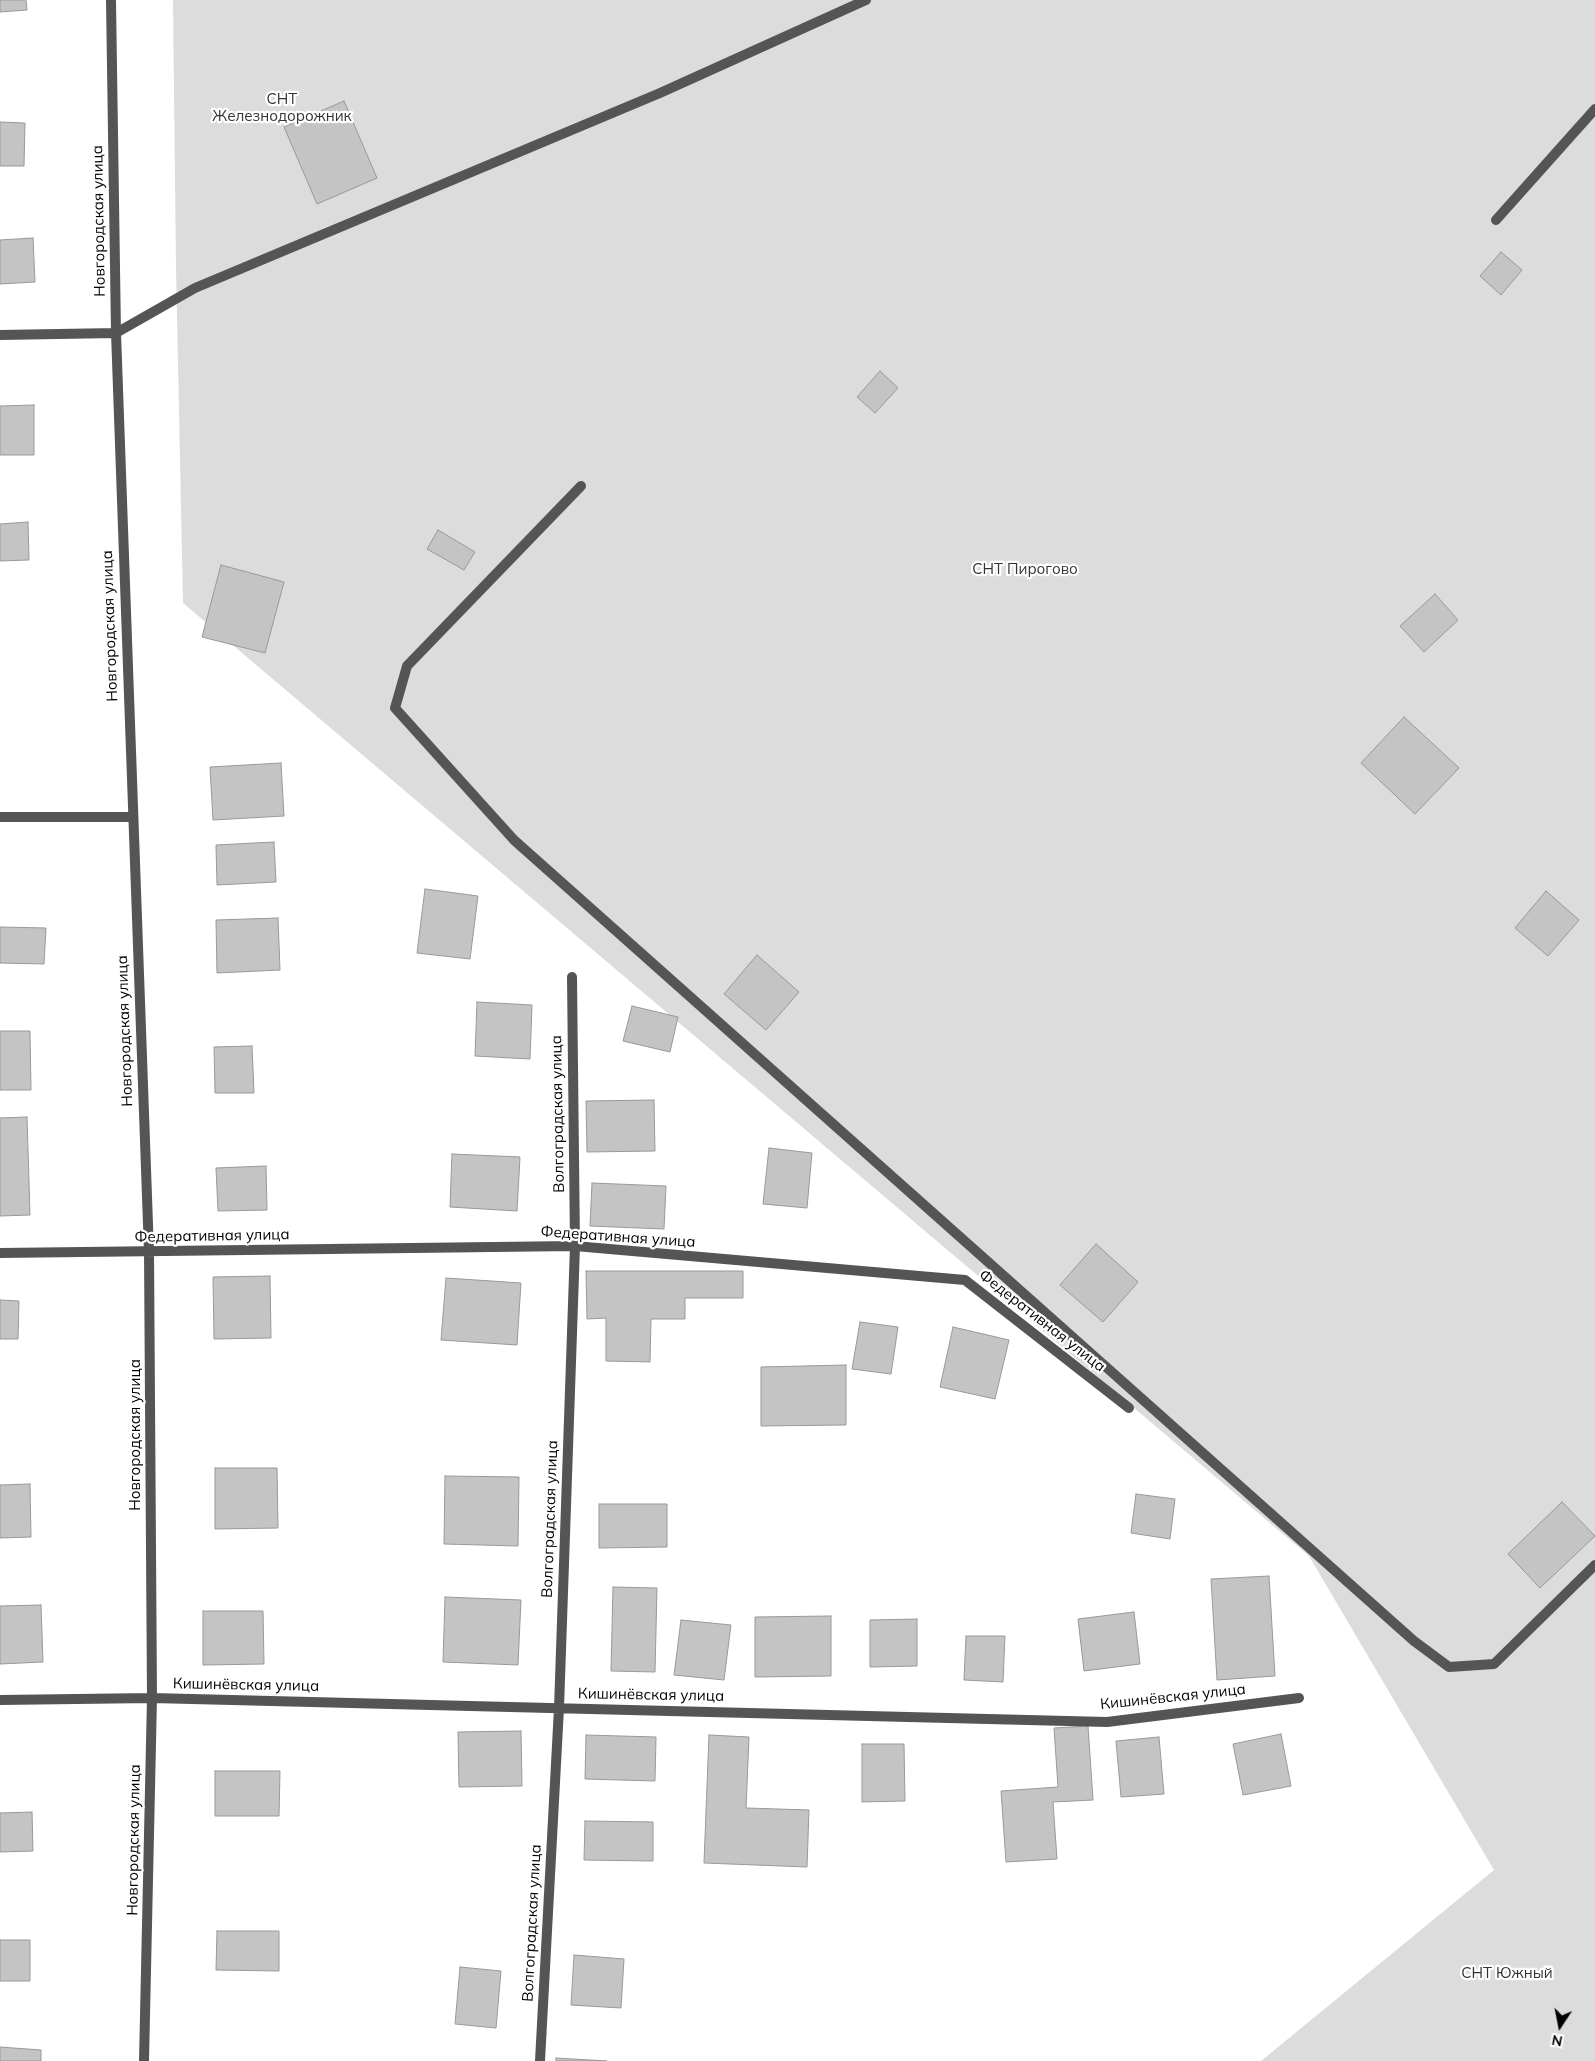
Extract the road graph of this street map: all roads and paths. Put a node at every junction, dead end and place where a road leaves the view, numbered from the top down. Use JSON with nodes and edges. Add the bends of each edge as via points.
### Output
{"nodes":[{"id":1,"x":111,"y":0,"type":"edge"},
{"id":2,"x":866,"y":0,"type":"edge"},
{"id":3,"x":1595,"y":108,"type":"edge"},
{"id":4,"x":1496,"y":220,"type":"dead end"},
{"id":5,"x":116,"y":333,"type":"junction"},
{"id":6,"x":0,"y":335,"type":"edge"},
{"id":7,"x":581,"y":486,"type":"dead end"},
{"id":8,"x":0,"y":816,"type":"edge"},
{"id":9,"x":132,"y":817,"type":"junction"},
{"id":10,"x":572,"y":977,"type":"dead end"},
{"id":11,"x":575,"y":1246,"type":"junction"},
{"id":12,"x":149,"y":1252,"type":"junction"},
{"id":13,"x":0,"y":1253,"type":"edge"},
{"id":14,"x":1129,"y":1408,"type":"dead end"},
{"id":15,"x":1595,"y":1565,"type":"edge"},
{"id":16,"x":152,"y":1698,"type":"junction"},
{"id":17,"x":1299,"y":1698,"type":"dead end"},
{"id":18,"x":0,"y":1700,"type":"edge"},
{"id":19,"x":559,"y":1708,"type":"junction"},
{"id":20,"x":144,"y":2061,"type":"edge"},
{"id":21,"x":540,"y":2061,"type":"edge"}],
"edges":[{"from":1,"to":5,"type":"street","name":"Новгородская улица"},
{"from":2,"to":5,"type":"street","via":[[660,93],[196,288]]},
{"from":3,"to":4,"type":"street"},
{"from":5,"to":6,"type":"street"},
{"from":5,"to":9,"type":"street","name":"Новгородская улица"},
{"from":7,"to":15,"type":"street","via":[[407,666],[395,708],[514,840],[1406,1634],[1449,1667],[1494,1664]]},
{"from":8,"to":9,"type":"street"},
{"from":9,"to":12,"type":"street","name":"Новгородская улица"},
{"from":10,"to":11,"type":"street","name":"Волгоградская улица"},
{"from":11,"to":12,"type":"street","name":"Федеративная улица"},
{"from":11,"to":14,"type":"street","name":"Федеративная улица","via":[[965,1280]]},
{"from":11,"to":19,"type":"street","name":"Волгоградская улица"},
{"from":12,"to":13,"type":"street","name":"Федеративная улица"},
{"from":12,"to":16,"type":"street","name":"Новгородская улица"},
{"from":16,"to":18,"type":"street","name":"Кишинёвская улица"},
{"from":16,"to":19,"type":"street","name":"Кишинёвская улица"},
{"from":16,"to":20,"type":"street","name":"Новгородская улица"},
{"from":17,"to":19,"type":"street","name":"Кишинёвская улица","via":[[1107,1722]]},
{"from":19,"to":21,"type":"street","name":"Волгоградская улица"}]}
